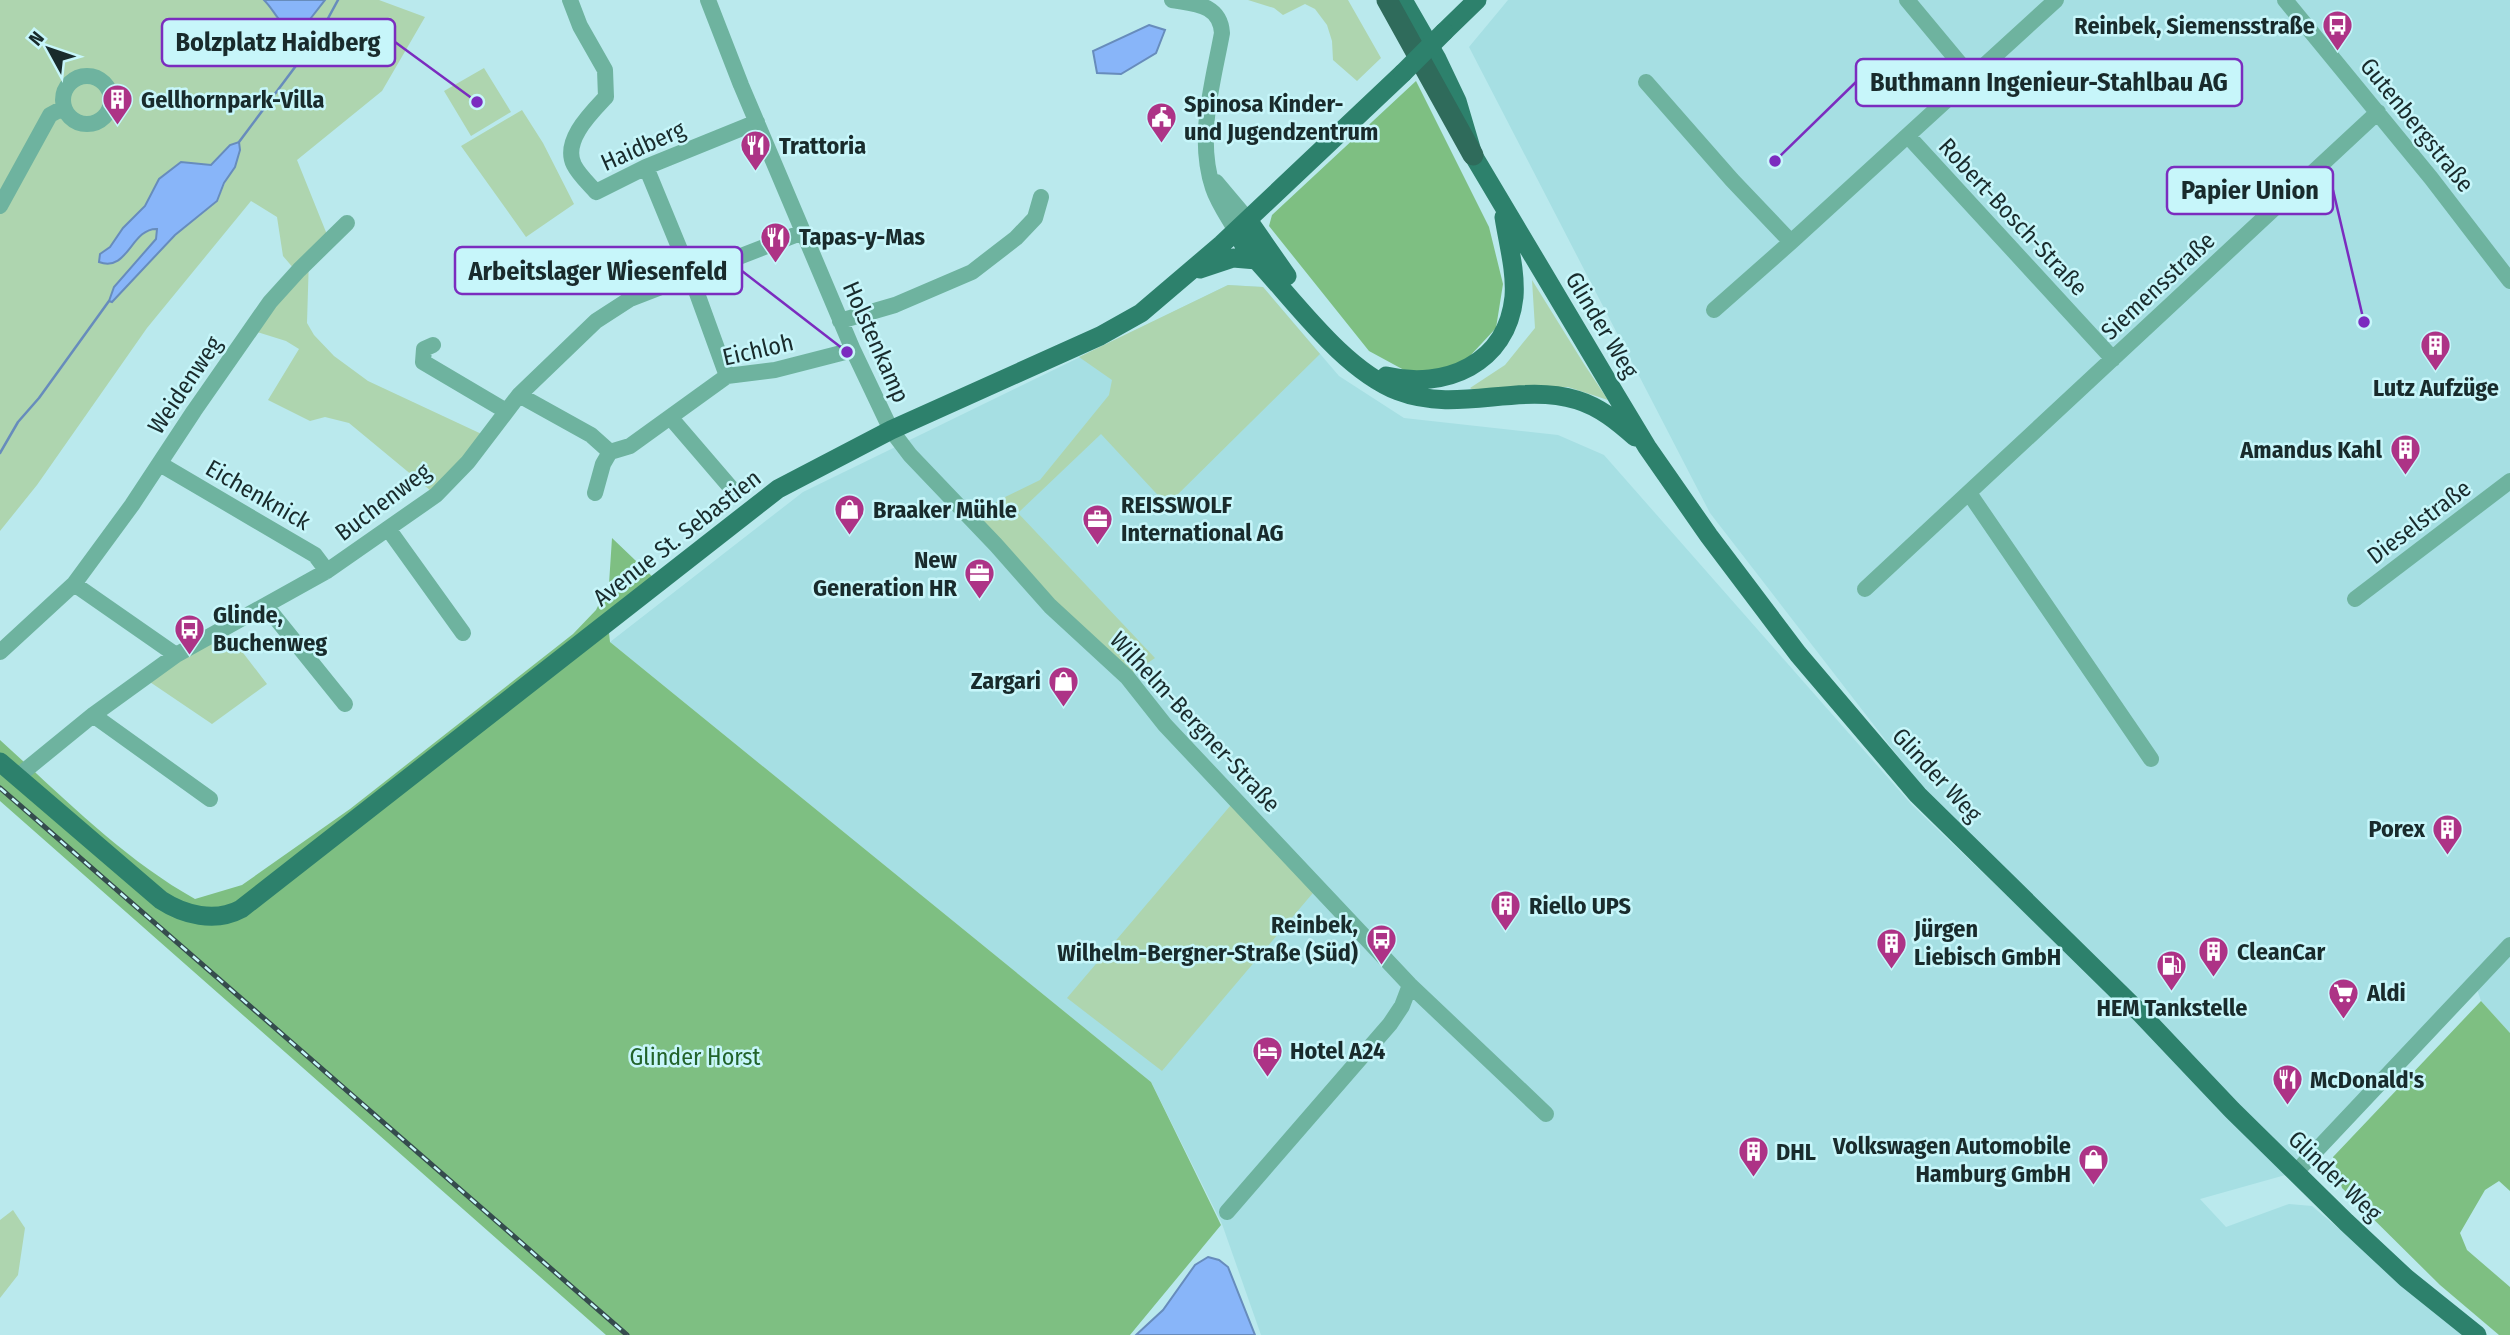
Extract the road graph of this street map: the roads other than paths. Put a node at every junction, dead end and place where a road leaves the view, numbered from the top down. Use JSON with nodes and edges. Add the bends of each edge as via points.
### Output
{"nodes":[{"id":1,"x":570,"y":0,"type":"edge"},
{"id":2,"x":708,"y":0,"type":"edge"},
{"id":3,"x":1172,"y":0,"type":"edge"},
{"id":4,"x":1387,"y":0,"type":"edge"},
{"id":5,"x":1403,"y":0,"type":"edge"},
{"id":6,"x":1477,"y":0,"type":"edge"},
{"id":7,"x":1907,"y":0,"type":"edge"},
{"id":8,"x":2056,"y":0,"type":"edge"},
{"id":9,"x":2285,"y":0,"type":"edge"},
{"id":10,"x":1972,"y":78,"type":"junction"},
{"id":11,"x":1646,"y":82,"type":"dead end"},
{"id":12,"x":64,"y":108,"type":"dead end"},
{"id":13,"x":2378,"y":112,"type":"junction"},
{"id":14,"x":757,"y":122,"type":"junction"},
{"id":15,"x":1908,"y":136,"type":"junction"},
{"id":16,"x":1473,"y":155,"type":"junction"},
{"id":17,"x":646,"y":167,"type":"junction"},
{"id":18,"x":1041,"y":197,"type":"dead end"},
{"id":19,"x":0,"y":206,"type":"edge"},
{"id":20,"x":1502,"y":206,"type":"junction"},
{"id":21,"x":347,"y":223,"type":"dead end"},
{"id":22,"x":1242,"y":225,"type":"junction"},
{"id":23,"x":803,"y":232,"type":"junction"},
{"id":24,"x":1791,"y":242,"type":"junction"},
{"id":25,"x":1257,"y":260,"type":"junction"},
{"id":26,"x":1190,"y":272,"type":"junction"},
{"id":27,"x":690,"y":274,"type":"junction"},
{"id":28,"x":2510,"y":281,"type":"edge"},
{"id":29,"x":1714,"y":310,"type":"dead end"},
{"id":30,"x":840,"y":321,"type":"junction"},
{"id":31,"x":433,"y":345,"type":"dead end"},
{"id":32,"x":853,"y":351,"type":"junction"},
{"id":33,"x":2113,"y":359,"type":"junction"},
{"id":34,"x":727,"y":376,"type":"junction"},
{"id":35,"x":519,"y":395,"type":"junction"},
{"id":36,"x":506,"y":411,"type":"junction"},
{"id":37,"x":670,"y":417,"type":"junction"},
{"id":38,"x":891,"y":430,"type":"junction"},
{"id":39,"x":1647,"y":447,"type":"junction"},
{"id":40,"x":610,"y":452,"type":"junction"},
{"id":41,"x":160,"y":464,"type":"junction"},
{"id":42,"x":2510,"y":481,"type":"edge"},
{"id":43,"x":731,"y":488,"type":"dead end"},
{"id":44,"x":1969,"y":493,"type":"junction"},
{"id":45,"x":595,"y":494,"type":"dead end"},
{"id":46,"x":389,"y":530,"type":"junction"},
{"id":47,"x":327,"y":571,"type":"junction"},
{"id":48,"x":74,"y":584,"type":"junction"},
{"id":49,"x":1866,"y":589,"type":"dead end"},
{"id":50,"x":2355,"y":599,"type":"dead end"},
{"id":51,"x":266,"y":606,"type":"junction"},
{"id":52,"x":463,"y":632,"type":"dead end"},
{"id":53,"x":0,"y":652,"type":"edge"},
{"id":54,"x":176,"y":655,"type":"junction"},
{"id":55,"x":345,"y":704,"type":"dead end"},
{"id":56,"x":93,"y":715,"type":"junction"},
{"id":57,"x":2151,"y":759,"type":"dead end"},
{"id":58,"x":0,"y":762,"type":"edge"},
{"id":59,"x":17,"y":777,"type":"junction"},
{"id":60,"x":210,"y":799,"type":"dead end"},
{"id":61,"x":2510,"y":945,"type":"edge"},
{"id":62,"x":1410,"y":985,"type":"junction"},
{"id":63,"x":1546,"y":1114,"type":"dead end"},
{"id":64,"x":2296,"y":1172,"type":"junction"},
{"id":65,"x":1227,"y":1212,"type":"dead end"},
{"id":66,"x":2477,"y":1335,"type":"edge"}],
"edges":[{"from":1,"to":17,"type":"street","name":"Haidberg","via":[[605,70],[606,97],[573,143],[573,164],[596,192]]},
{"from":2,"to":14,"type":"street","name":"Holstenkamp"},
{"from":3,"to":22,"type":"street","via":[[1208,8],[1221,24],[1205,129],[1206,157]]},
{"from":4,"to":16,"type":"highway"},
{"from":5,"to":16,"type":"main road","name":"Glinder Weg","via":[[1457,101]]},
{"from":6,"to":22,"type":"main road","name":"Avenue St. Sebastien","bridge":true},
{"from":7,"to":10,"type":"street"},
{"from":8,"to":10,"type":"street"},
{"from":9,"to":13,"type":"street","name":"Gutenbergstraße"},
{"from":10,"to":15,"type":"street"},
{"from":11,"to":24,"type":"street"},
{"from":12,"to":19,"type":"street","via":[[50,116]]},
{"from":13,"to":28,"type":"street","name":"Gutenbergstraße"},
{"from":13,"to":33,"type":"street","name":"Siemensstraße"},
{"from":14,"to":17,"type":"street","name":"Haidberg"},
{"from":14,"to":23,"type":"street","name":"Holstenkamp"},
{"from":15,"to":24,"type":"street"},
{"from":15,"to":33,"type":"street","name":"Robert-Bosch-Straße"},
{"from":16,"to":20,"type":"main road","name":"Glinder Weg"},
{"from":17,"to":27,"type":"street"},
{"from":18,"to":30,"type":"street","via":[[1035,219],[972,272],[895,305]]},
{"from":20,"to":22,"type":"main road","via":[[1514,281],[1507,323],[1479,361],[1455,374],[1427,381],[1385,376],[1349,353],[1258,238]]},
{"from":20,"to":39,"type":"main road","name":"Glinder Weg"},
{"from":21,"to":41,"type":"street","name":"Weidenweg","via":[[270,302]]},
{"from":22,"to":25,"type":"main road","via":[[1247,250]]},
{"from":22,"to":26,"type":"main road","name":"Avenue St. Sebastien"},
{"from":23,"to":27,"type":"street","name":"Buchenweg"},
{"from":23,"to":30,"type":"street","name":"Holstenkamp"},
{"from":24,"to":29,"type":"street"},
{"from":25,"to":26,"type":"main road","via":[[1233,258]]},
{"from":25,"to":39,"type":"main road","via":[[1340,351],[1384,384],[1414,396],[1450,401],[1566,397],[1604,412]]},
{"from":26,"to":38,"type":"main road","name":"Avenue St. Sebastien","via":[[1123,324]]},
{"from":27,"to":34,"type":"street"},
{"from":27,"to":35,"type":"street","name":"Buchenweg","via":[[630,299],[596,321]]},
{"from":30,"to":32,"type":"street","name":"Holstenkamp"},
{"from":31,"to":36,"type":"street","via":[[424,349],[423,362]]},
{"from":32,"to":34,"type":"street","name":"Eichloh"},
{"from":32,"to":38,"type":"street","name":"Holstenkamp"},
{"from":33,"to":44,"type":"street","name":"Siemensstraße"},
{"from":34,"to":37,"type":"street","name":"Eichloh"},
{"from":35,"to":36,"type":"street","name":"Buchenweg"},
{"from":35,"to":40,"type":"street","via":[[591,435]]},
{"from":36,"to":46,"type":"street","name":"Buchenweg","via":[[443,489]]},
{"from":37,"to":40,"type":"street","name":"Eichloh","via":[[630,446]]},
{"from":37,"to":43,"type":"street"},
{"from":38,"to":59,"type":"main road","name":"Avenue St. Sebastien","via":[[778,489],[229,915],[193,914],[161,900]]},
{"from":38,"to":62,"type":"street","name":"Wilhelm-Bergner-Straße","via":[[1038,595],[1127,677],[1165,725]]},
{"from":39,"to":64,"type":"main road","name":"Glinder Weg","via":[[1798,654],[1918,795]]},
{"from":40,"to":45,"type":"street"},
{"from":41,"to":47,"type":"street","name":"Eichenknick","via":[[315,555]]},
{"from":41,"to":48,"type":"street","name":"Weidenweg"},
{"from":42,"to":50,"type":"street","name":"Dieselstraße"},
{"from":44,"to":49,"type":"street","name":"Siemensstraße"},
{"from":44,"to":57,"type":"street"},
{"from":46,"to":47,"type":"street","name":"Buchenweg"},
{"from":46,"to":52,"type":"street"},
{"from":47,"to":51,"type":"street","name":"Buchenweg"},
{"from":48,"to":53,"type":"street","name":"Weidenweg"},
{"from":48,"to":54,"type":"street"},
{"from":51,"to":54,"type":"street","name":"Buchenweg"},
{"from":51,"to":55,"type":"street"},
{"from":54,"to":56,"type":"street","name":"Buchenweg"},
{"from":56,"to":59,"type":"street","name":"Buchenweg"},
{"from":56,"to":60,"type":"street"},
{"from":58,"to":59,"type":"main road","name":"Avenue St. Sebastien"},
{"from":61,"to":64,"type":"street"},
{"from":62,"to":63,"type":"street","name":"Wilhelm-Bergner-Straße"},
{"from":62,"to":65,"type":"street","via":[[1391,1024]]},
{"from":64,"to":66,"type":"main road","name":"Glinder Weg","via":[[2406,1278]]}]}
